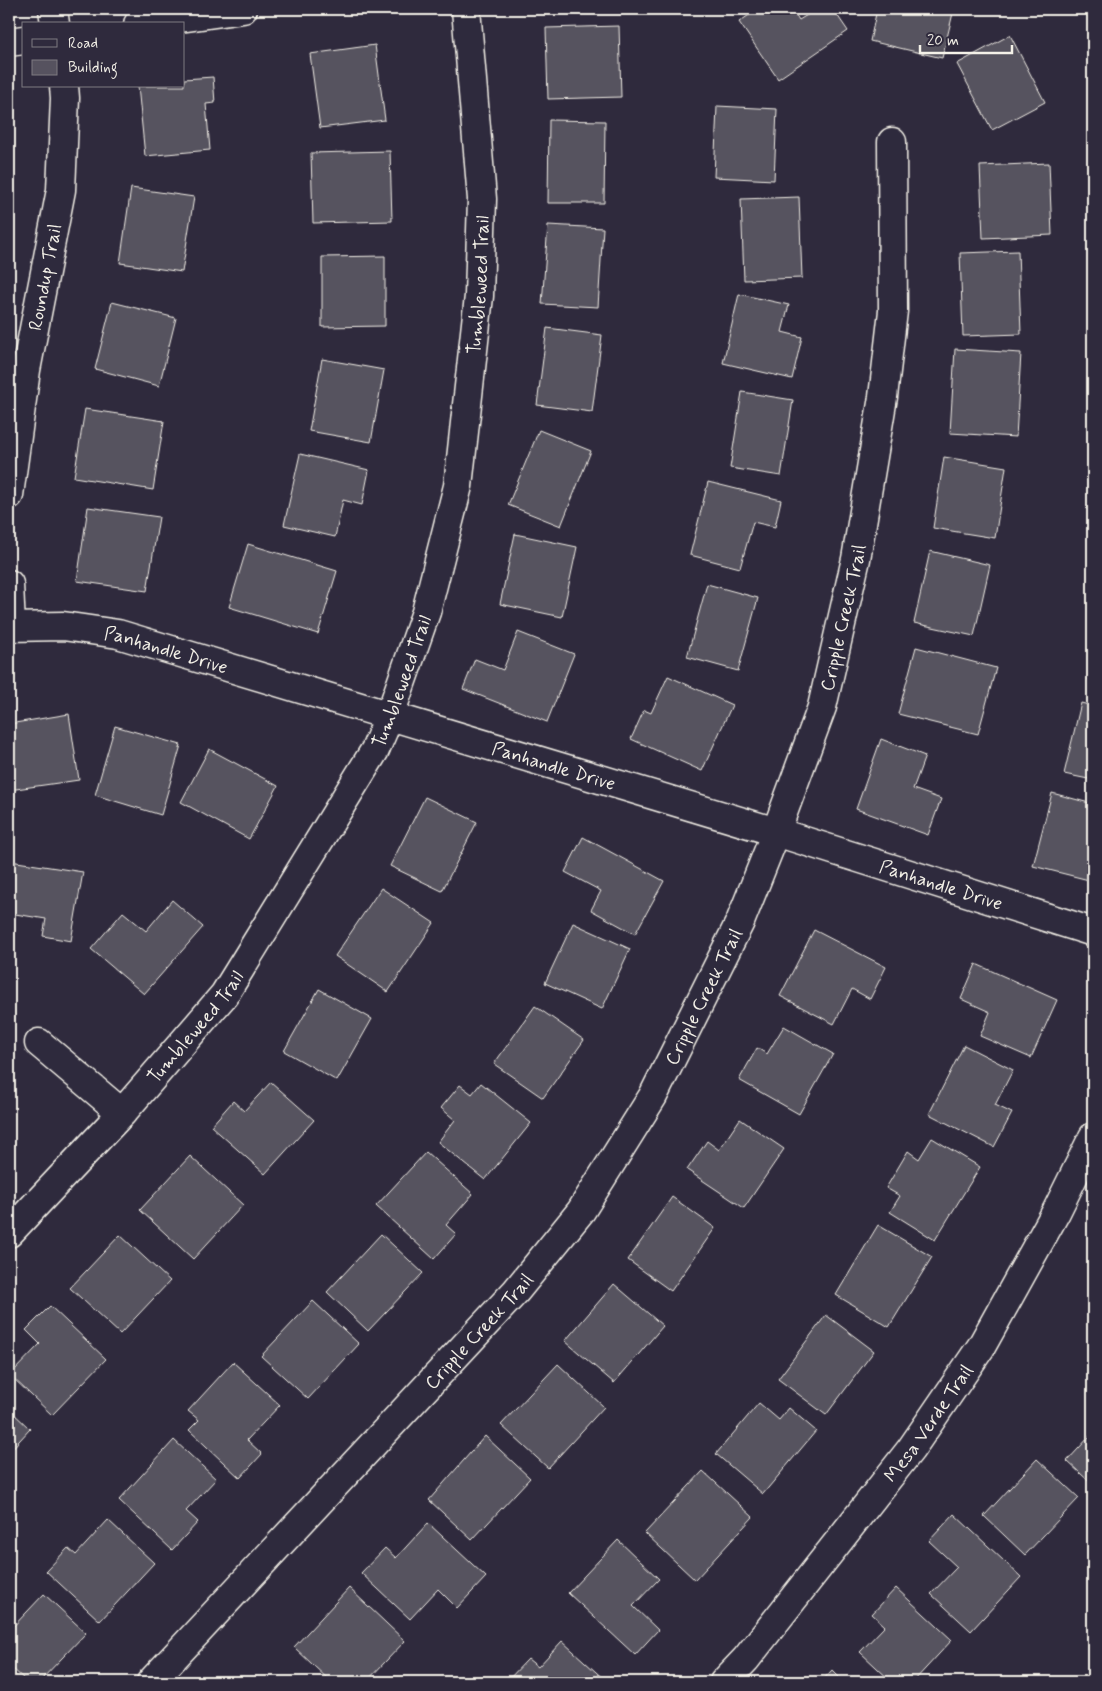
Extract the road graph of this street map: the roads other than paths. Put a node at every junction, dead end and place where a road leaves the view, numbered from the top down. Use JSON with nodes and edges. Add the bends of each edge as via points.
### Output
{"nodes":[{"id":1,"x":53,"y":9,"type":"edge"},
{"id":2,"x":243,"y":9,"type":"edge"},
{"id":3,"x":466,"y":9,"type":"edge"},
{"id":4,"x":55,"y":22,"type":"edge"},
{"id":5,"x":152,"y":22,"type":"edge"},
{"id":6,"x":22,"y":40,"type":"edge"},
{"id":7,"x":9,"y":42,"type":"edge"},
{"id":8,"x":64,"y":88,"type":"edge"},
{"id":9,"x":892,"y":142,"type":"dead end"},
{"id":10,"x":9,"y":495,"type":"edge"},
{"id":11,"x":9,"y":584,"type":"edge"},
{"id":12,"x":10,"y":627,"type":"edge"},
{"id":13,"x":390,"y":715,"type":"junction"},
{"id":14,"x":776,"y":832,"type":"junction"},
{"id":15,"x":1093,"y":932,"type":"edge"},
{"id":16,"x":39,"y":1043,"type":"dead end"},
{"id":17,"x":122,"y":1113,"type":"junction"},
{"id":18,"x":1093,"y":1137,"type":"edge"},
{"id":19,"x":9,"y":1233,"type":"edge"},
{"id":20,"x":151,"y":1682,"type":"edge"},
{"id":21,"x":724,"y":1682,"type":"edge"}],
"edges":[{"from":1,"to":4,"type":"street"},
{"from":2,"to":5,"type":"street"},
{"from":3,"to":13,"type":"street","name":"Tumbleweed Trail","via":[[482,199],[478,306],[458,486],[426,612]]},
{"from":6,"to":7,"type":"street"},
{"from":8,"to":10,"type":"street","name":"Roundup Trail","via":[[61,190],[26,370]]},
{"from":9,"to":14,"type":"street","name":"Cripple Creek Trail","via":[[893,311],[884,397],[856,559],[822,707]]},
{"from":11,"to":12,"type":"street"},
{"from":12,"to":13,"type":"street","name":"Panhandle Drive","via":[[63,626],[118,634]]},
{"from":13,"to":14,"type":"street","name":"Panhandle Drive"},
{"from":13,"to":17,"type":"street","name":"Tumbleweed Trail","via":[[375,750],[224,995]]},
{"from":14,"to":15,"type":"street","name":"Panhandle Drive"},
{"from":14,"to":20,"type":"street","name":"Cripple Creek Trail","via":[[740,922],[653,1096],[581,1211],[516,1290]]},
{"from":16,"to":17,"type":"street"},
{"from":17,"to":19,"type":"street","name":"Tumbleweed Trail"},
{"from":18,"to":21,"type":"street","name":"Mesa Verde Trail","via":[[1056,1212],[954,1387],[911,1449],[746,1659]]}]}
